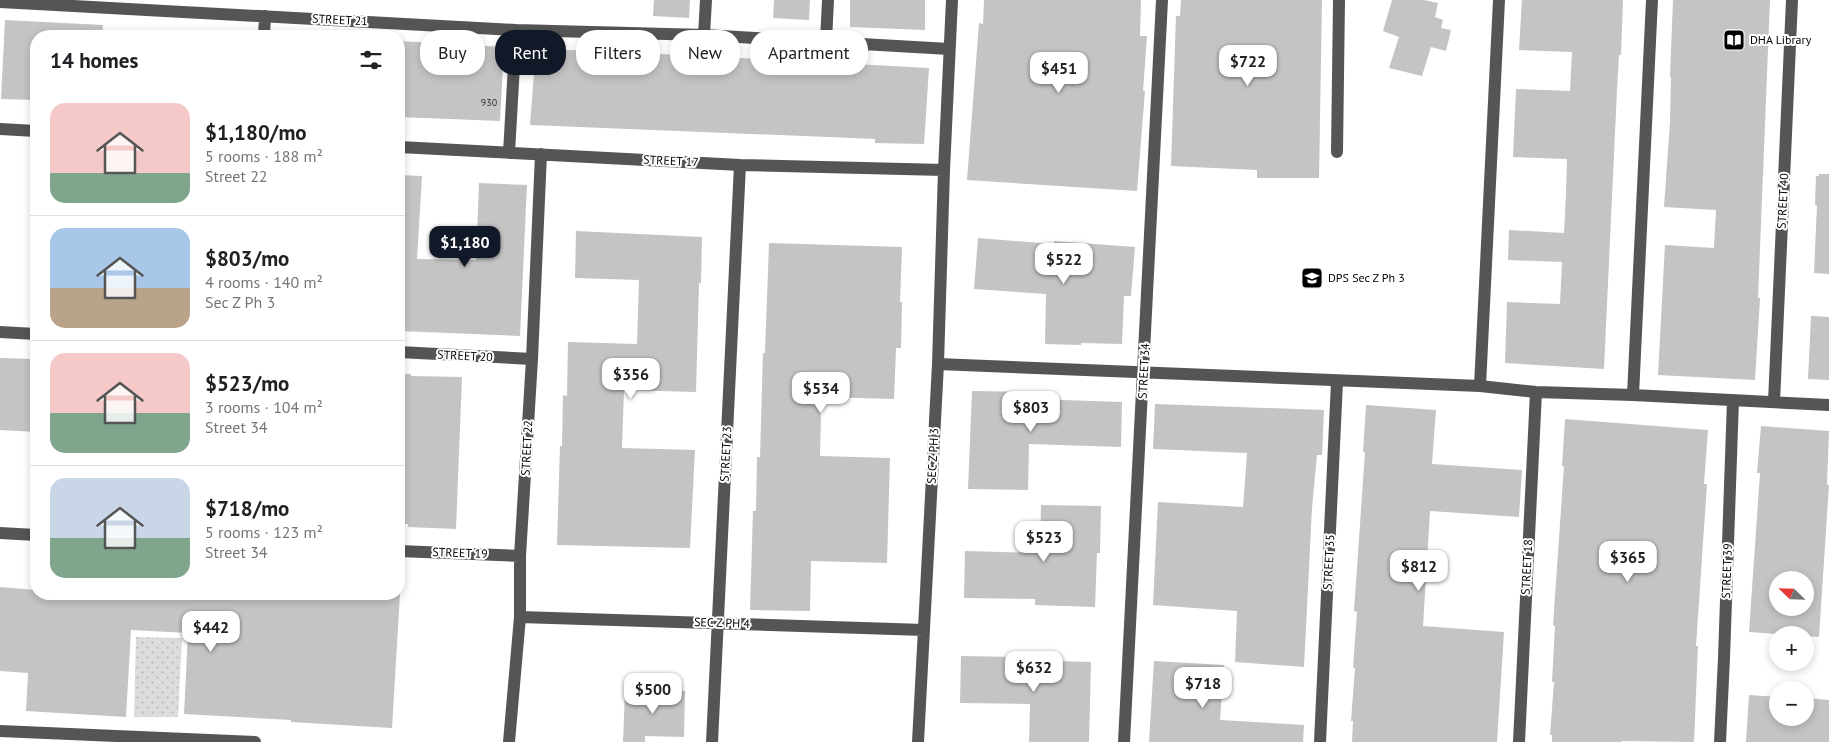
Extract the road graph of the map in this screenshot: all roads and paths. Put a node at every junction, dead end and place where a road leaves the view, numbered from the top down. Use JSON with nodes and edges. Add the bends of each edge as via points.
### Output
{"nodes":[{"id":1,"x":706,"y":0,"type":"edge"},
{"id":2,"x":828,"y":0,"type":"edge"},
{"id":3,"x":952,"y":0,"type":"edge"},
{"id":4,"x":1162,"y":0,"type":"edge"},
{"id":5,"x":1339,"y":0,"type":"edge"},
{"id":6,"x":1499,"y":0,"type":"edge"},
{"id":7,"x":1652,"y":0,"type":"edge"},
{"id":8,"x":1792,"y":0,"type":"edge"},
{"id":9,"x":0,"y":2,"type":"edge"},
{"id":10,"x":265,"y":16,"type":"junction"},
{"id":11,"x":264,"y":30,"type":"edge"},
{"id":12,"x":516,"y":30,"type":"edge"},
{"id":13,"x":704,"y":30,"type":"edge"},
{"id":14,"x":827,"y":30,"type":"edge"},
{"id":15,"x":566,"y":31,"type":"edge"},
{"id":16,"x":670,"y":34,"type":"edge"},
{"id":17,"x":868,"y":44,"type":"edge"},
{"id":18,"x":949,"y":49,"type":"junction"},
{"id":19,"x":513,"y":75,"type":"edge"},
{"id":20,"x":0,"y":129,"type":"edge"},
{"id":21,"x":30,"y":131,"type":"edge"},
{"id":22,"x":405,"y":147,"type":"edge"},
{"id":23,"x":1337,"y":152,"type":"dead end"},
{"id":24,"x":509,"y":153,"type":"junction"},
{"id":25,"x":541,"y":154,"type":"junction"},
{"id":26,"x":740,"y":165,"type":"junction"},
{"id":27,"x":944,"y":170,"type":"junction"},
{"id":28,"x":0,"y":332,"type":"edge"},
{"id":29,"x":30,"y":334,"type":"edge"},
{"id":30,"x":405,"y":352,"type":"edge"},
{"id":31,"x":532,"y":359,"type":"junction"},
{"id":32,"x":938,"y":364,"type":"junction"},
{"id":33,"x":1144,"y":372,"type":"junction"},
{"id":34,"x":1337,"y":382,"type":"junction"},
{"id":35,"x":1480,"y":386,"type":"junction"},
{"id":36,"x":1536,"y":392,"type":"junction"},
{"id":37,"x":1633,"y":395,"type":"junction"},
{"id":38,"x":1733,"y":400,"type":"junction"},
{"id":39,"x":1774,"y":402,"type":"junction"},
{"id":40,"x":1829,"y":405,"type":"edge"},
{"id":41,"x":0,"y":534,"type":"edge"},
{"id":42,"x":30,"y":535,"type":"edge"},
{"id":43,"x":405,"y":551,"type":"edge"},
{"id":44,"x":520,"y":556,"type":"junction"},
{"id":45,"x":520,"y":617,"type":"junction"},
{"id":46,"x":718,"y":623,"type":"junction"},
{"id":47,"x":924,"y":630,"type":"junction"},
{"id":48,"x":0,"y":731,"type":"edge"},
{"id":49,"x":85,"y":738,"type":"edge"},
{"id":50,"x":255,"y":742,"type":"edge"},
{"id":51,"x":509,"y":742,"type":"edge"},
{"id":52,"x":712,"y":742,"type":"edge"},
{"id":53,"x":918,"y":742,"type":"edge"},
{"id":54,"x":1124,"y":742,"type":"edge"},
{"id":55,"x":1320,"y":742,"type":"edge"},
{"id":56,"x":1519,"y":742,"type":"edge"},
{"id":57,"x":1720,"y":742,"type":"edge"}],
"edges":[{"from":1,"to":13,"type":"street"},
{"from":2,"to":14,"type":"street"},
{"from":3,"to":18,"type":"street","name":"SEC Z PH 3"},
{"from":4,"to":33,"type":"street","name":"STREET 34"},
{"from":5,"to":23,"type":"street"},
{"from":6,"to":35,"type":"street"},
{"from":7,"to":37,"type":"street"},
{"from":8,"to":39,"type":"street","name":"STREET 40"},
{"from":9,"to":10,"type":"street","name":"STREET 21"},
{"from":10,"to":11,"type":"street"},
{"from":10,"to":12,"type":"street","name":"STREET 21"},
{"from":15,"to":16,"type":"street","name":"STREET 21"},
{"from":17,"to":18,"type":"street","name":"STREET 21"},
{"from":18,"to":27,"type":"street","name":"SEC Z PH 3"},
{"from":19,"to":24,"type":"street"},
{"from":20,"to":21,"type":"street"},
{"from":22,"to":24,"type":"street","name":"STREET 17"},
{"from":24,"to":25,"type":"street","name":"STREET 17"},
{"from":25,"to":26,"type":"street","name":"STREET 17"},
{"from":25,"to":31,"type":"street","name":"STREET 22"},
{"from":26,"to":27,"type":"street","name":"STREET 17"},
{"from":26,"to":46,"type":"street","name":"STREET 23"},
{"from":27,"to":32,"type":"street","name":"SEC Z PH 3"},
{"from":28,"to":29,"type":"street"},
{"from":30,"to":31,"type":"street","name":"STREET 20"},
{"from":31,"to":44,"type":"street","name":"STREET 22"},
{"from":32,"to":33,"type":"street"},
{"from":32,"to":47,"type":"street","name":"SEC Z PH 3"},
{"from":33,"to":34,"type":"street"},
{"from":33,"to":54,"type":"street","name":"STREET 34"},
{"from":34,"to":35,"type":"street"},
{"from":34,"to":55,"type":"street","name":"STREET 35"},
{"from":35,"to":36,"type":"street"},
{"from":36,"to":37,"type":"street"},
{"from":36,"to":56,"type":"street","name":"STREET 18"},
{"from":37,"to":38,"type":"street"},
{"from":38,"to":39,"type":"street"},
{"from":38,"to":57,"type":"street","name":"STREET 39"},
{"from":39,"to":40,"type":"street"},
{"from":41,"to":42,"type":"street"},
{"from":43,"to":44,"type":"street","name":"STREET 19"},
{"from":44,"to":45,"type":"street","name":"STREET 22"},
{"from":45,"to":46,"type":"street","name":"SEC Z PH 4"},
{"from":45,"to":51,"type":"street","name":"STREET 22"},
{"from":46,"to":47,"type":"street","name":"SEC Z PH 4"},
{"from":46,"to":52,"type":"street","name":"STREET 23"},
{"from":47,"to":53,"type":"street","name":"SEC Z PH 3"},
{"from":48,"to":49,"type":"street"},
{"from":49,"to":50,"type":"street"}]}
